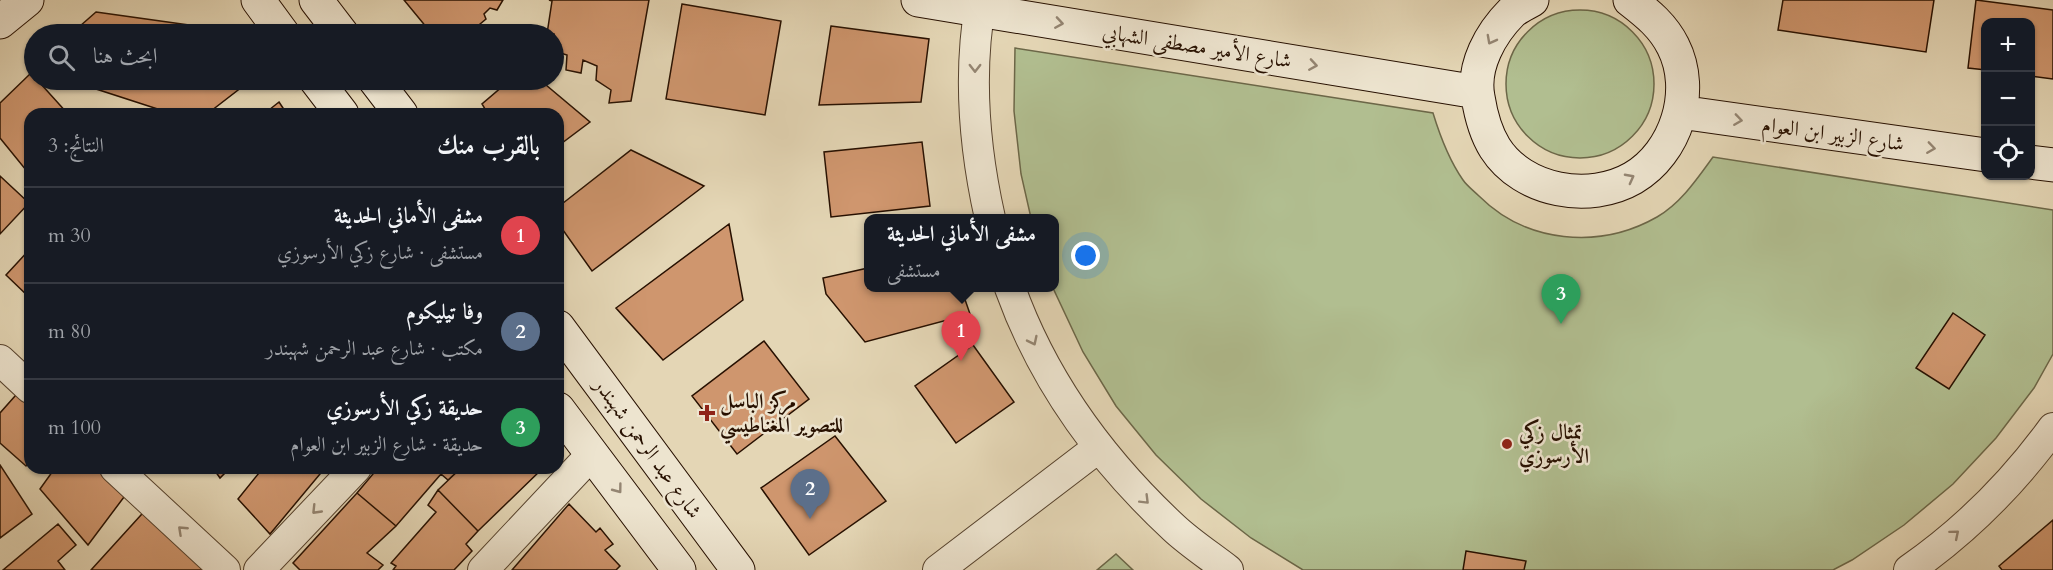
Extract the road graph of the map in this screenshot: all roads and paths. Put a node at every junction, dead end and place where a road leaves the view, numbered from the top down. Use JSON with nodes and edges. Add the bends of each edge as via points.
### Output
{"nodes":[{"id":1,"x":27,"y":0,"type":"edge"},
{"id":2,"x":258,"y":0,"type":"edge"},
{"id":3,"x":316,"y":0,"type":"edge"},
{"id":4,"x":918,"y":0,"type":"edge"},
{"id":5,"x":1532,"y":0,"type":"edge"},
{"id":6,"x":1630,"y":0,"type":"edge"},
{"id":7,"x":980,"y":5,"type":"edge"},
{"id":8,"x":0,"y":22,"type":"edge"},
{"id":9,"x":276,"y":24,"type":"edge"},
{"id":10,"x":334,"y":24,"type":"edge"},
{"id":11,"x":324,"y":90,"type":"edge"},
{"id":12,"x":383,"y":90,"type":"edge"},
{"id":13,"x":1477,"y":92,"type":"junction"},
{"id":14,"x":337,"y":108,"type":"edge"},
{"id":15,"x":396,"y":108,"type":"edge"},
{"id":16,"x":1680,"y":112,"type":"junction"},
{"id":17,"x":1981,"y":154,"type":"edge"},
{"id":18,"x":2035,"y":163,"type":"edge"},
{"id":19,"x":2053,"y":165,"type":"edge"},
{"id":20,"x":989,"y":214,"type":"edge"},
{"id":21,"x":1011,"y":292,"type":"edge"},
{"id":22,"x":564,"y":335,"type":"edge"},
{"id":23,"x":0,"y":360,"type":"edge"},
{"id":24,"x":24,"y":382,"type":"edge"},
{"id":25,"x":564,"y":416,"type":"edge"},
{"id":26,"x":2053,"y":428,"type":"edge"},
{"id":27,"x":1099,"y":447,"type":"junction"},
{"id":28,"x":592,"y":454,"type":"junction"},
{"id":29,"x":121,"y":474,"type":"edge"},
{"id":30,"x":350,"y":474,"type":"edge"},
{"id":31,"x":1912,"y":569,"type":"edge"},
{"id":32,"x":225,"y":570,"type":"edge"},
{"id":33,"x":259,"y":570,"type":"edge"},
{"id":34,"x":483,"y":570,"type":"edge"},
{"id":35,"x":679,"y":570,"type":"edge"},
{"id":36,"x":738,"y":570,"type":"edge"},
{"id":37,"x":938,"y":570,"type":"edge"},
{"id":38,"x":1228,"y":570,"type":"edge"}],
"edges":[{"from":1,"to":8,"type":"main road"},
{"from":2,"to":9,"type":"main road"},
{"from":3,"to":10,"type":"main road"},
{"from":4,"to":7,"type":"main road","name":"شارع الأمير مصطفى الشهابي"},
{"from":5,"to":13,"type":"main road","one_way":true,"via":[[1514,11],[1493,34],[1480,62]]},
{"from":6,"to":16,"type":"main road","via":[[1656,20],[1674,47],[1683,79]]},
{"from":7,"to":13,"type":"main road","name":"شارع الأمير مصطفى الشهابي","one_way":true},
{"from":7,"to":20,"type":"street","one_way":true,"via":[[974,113]]},
{"from":11,"to":14,"type":"main road"},
{"from":12,"to":15,"type":"main road"},
{"from":13,"to":16,"type":"main road","one_way":true,"via":[[1482,122],[1496,150],[1518,171],[1544,186],[1574,192],[1605,189],[1633,178],[1654,161],[1671,138]]},
{"from":16,"to":17,"type":"main road","name":"شارع الزبير ابن العوام","one_way":true},
{"from":18,"to":19,"type":"main road"},
{"from":21,"to":27,"type":"street","one_way":true,"via":[[1048,372]]},
{"from":22,"to":36,"type":"main road","name":"شارع عبد الرحمن شهبندر"},
{"from":23,"to":24,"type":"street"},
{"from":25,"to":28,"type":"main road"},
{"from":31,"to":26,"type":"street","one_way":true,"via":[[1980,513],[2027,464]]},
{"from":27,"to":37,"type":"street"},
{"from":27,"to":38,"type":"street","one_way":true,"via":[[1175,529]]},
{"from":28,"to":34,"type":"street"},
{"from":28,"to":35,"type":"main road","one_way":true},
{"from":32,"to":29,"type":"street","one_way":true},
{"from":30,"to":33,"type":"street","one_way":true}]}
